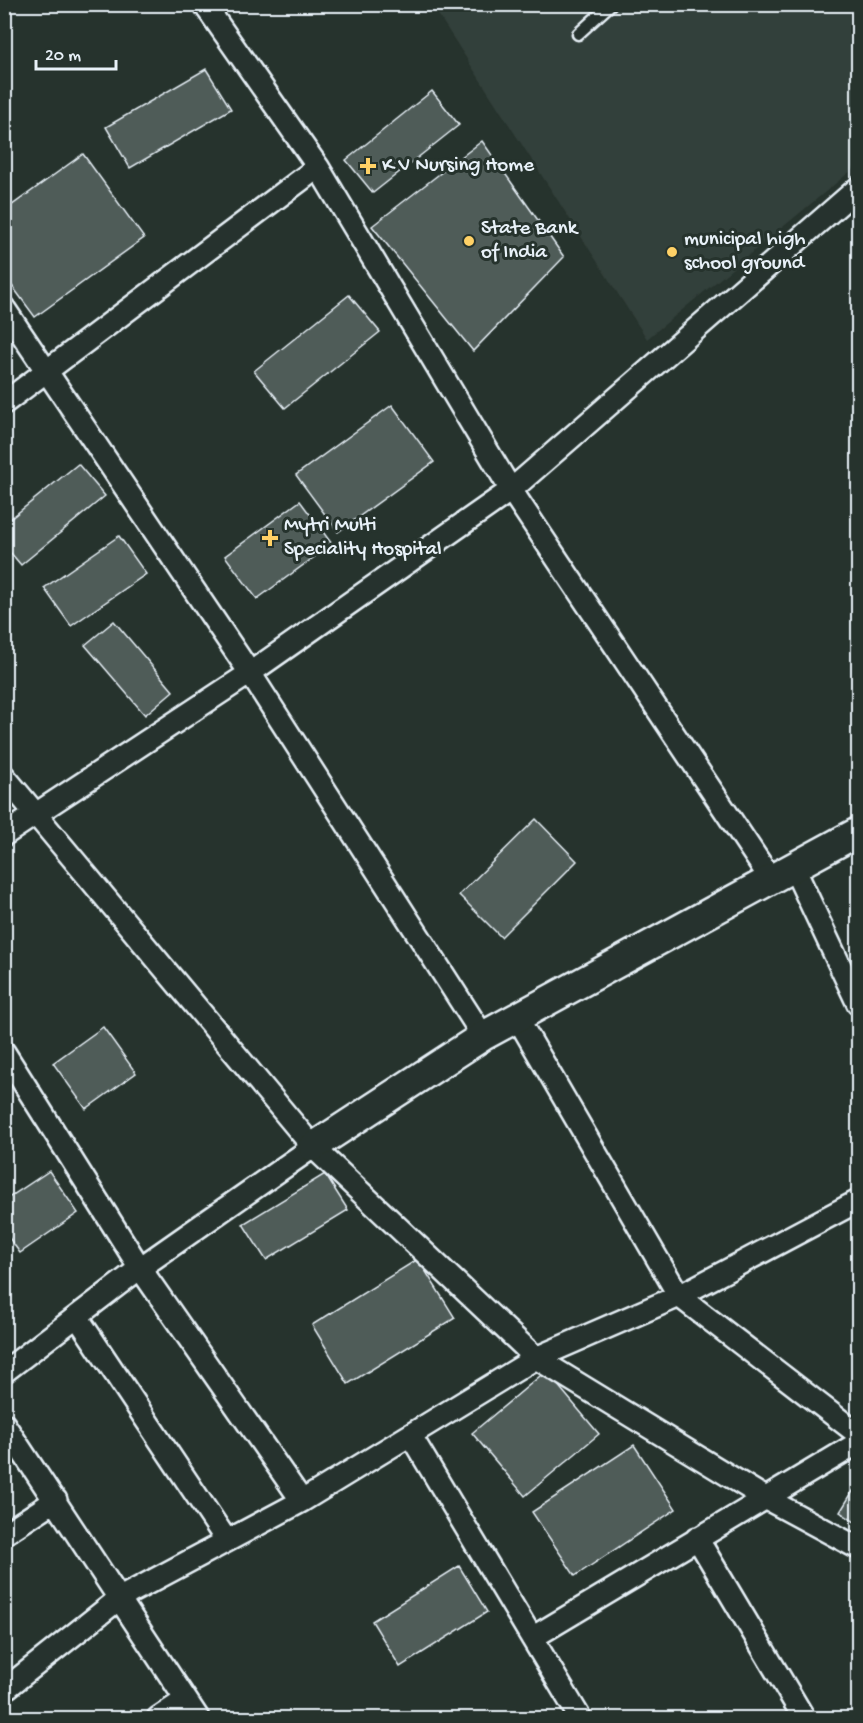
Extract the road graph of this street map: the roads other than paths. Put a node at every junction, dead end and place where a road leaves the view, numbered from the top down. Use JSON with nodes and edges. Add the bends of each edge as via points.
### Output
{"nodes":[{"id":1,"x":204,"y":4,"type":"edge"},
{"id":2,"x":611,"y":4,"type":"edge"},
{"id":3,"x":578,"y":34,"type":"dead end"},
{"id":4,"x":318,"y":167,"type":"junction"},
{"id":5,"x":858,"y":188,"type":"edge"},
{"id":6,"x":4,"y":308,"type":"edge"},
{"id":7,"x":47,"y":369,"type":"junction"},
{"id":8,"x":4,"y":403,"type":"edge"},
{"id":9,"x":511,"y":490,"type":"junction"},
{"id":10,"x":250,"y":673,"type":"junction"},
{"id":11,"x":4,"y":776,"type":"edge"},
{"id":12,"x":34,"y":814,"type":"junction"},
{"id":13,"x":858,"y":832,"type":"edge"},
{"id":14,"x":4,"y":835,"type":"edge"},
{"id":15,"x":782,"y":873,"type":"junction"},
{"id":16,"x":858,"y":1004,"type":"edge"},
{"id":17,"x":518,"y":1019,"type":"junction"},
{"id":18,"x":483,"y":1036,"type":"junction"},
{"id":19,"x":4,"y":1052,"type":"edge"},
{"id":20,"x":313,"y":1147,"type":"junction"},
{"id":21,"x":858,"y":1202,"type":"edge"},
{"id":22,"x":140,"y":1268,"type":"junction"},
{"id":23,"x":679,"y":1296,"type":"junction"},
{"id":24,"x":78,"y":1318,"type":"junction"},
{"id":25,"x":536,"y":1358,"type":"junction"},
{"id":26,"x":4,"y":1372,"type":"edge"},
{"id":27,"x":4,"y":1424,"type":"edge"},
{"id":28,"x":858,"y":1434,"type":"edge"},
{"id":29,"x":411,"y":1436,"type":"junction"},
{"id":30,"x":858,"y":1443,"type":"edge"},
{"id":31,"x":767,"y":1499,"type":"junction"},
{"id":32,"x":56,"y":1500,"type":"junction"},
{"id":33,"x":302,"y":1501,"type":"junction"},
{"id":34,"x":4,"y":1534,"type":"edge"},
{"id":35,"x":697,"y":1538,"type":"junction"},
{"id":36,"x":227,"y":1541,"type":"junction"},
{"id":37,"x":858,"y":1548,"type":"edge"},
{"id":38,"x":120,"y":1598,"type":"junction"},
{"id":39,"x":532,"y":1638,"type":"junction"},
{"id":40,"x":4,"y":1690,"type":"edge"},
{"id":41,"x":185,"y":1700,"type":"junction"},
{"id":42,"x":158,"y":1719,"type":"edge"},
{"id":43,"x":198,"y":1719,"type":"edge"},
{"id":44,"x":579,"y":1719,"type":"edge"},
{"id":45,"x":804,"y":1719,"type":"edge"}],
"edges":[{"from":1,"to":4,"type":"street"},
{"from":2,"to":3,"type":"lane"},
{"from":4,"to":7,"type":"street"},
{"from":4,"to":9,"type":"street"},
{"from":5,"to":9,"type":"street"},
{"from":6,"to":7,"type":"street"},
{"from":7,"to":8,"type":"street"},
{"from":7,"to":10,"type":"street"},
{"from":9,"to":10,"type":"street"},
{"from":9,"to":15,"type":"street"},
{"from":10,"to":12,"type":"street"},
{"from":10,"to":18,"type":"street"},
{"from":11,"to":12,"type":"street"},
{"from":12,"to":14,"type":"street"},
{"from":12,"to":20,"type":"street"},
{"from":13,"to":15,"type":"street"},
{"from":15,"to":16,"type":"street"},
{"from":15,"to":17,"type":"street"},
{"from":17,"to":18,"type":"street"},
{"from":17,"to":23,"type":"street"},
{"from":18,"to":20,"type":"street"},
{"from":19,"to":22,"type":"street"},
{"from":20,"to":22,"type":"street"},
{"from":20,"to":25,"type":"street"},
{"from":21,"to":23,"type":"street"},
{"from":22,"to":24,"type":"street"},
{"from":22,"to":33,"type":"street"},
{"from":23,"to":25,"type":"street"},
{"from":23,"to":28,"type":"street"},
{"from":24,"to":26,"type":"street"},
{"from":24,"to":36,"type":"street"},
{"from":25,"to":29,"type":"street"},
{"from":25,"to":31,"type":"street"},
{"from":27,"to":32,"type":"street"},
{"from":29,"to":33,"type":"street"},
{"from":29,"to":39,"type":"street"},
{"from":30,"to":31,"type":"street"},
{"from":31,"to":35,"type":"street"},
{"from":31,"to":37,"type":"street"},
{"from":32,"to":34,"type":"street"},
{"from":32,"to":38,"type":"street"},
{"from":33,"to":36,"type":"street"},
{"from":35,"to":39,"type":"street"},
{"from":35,"to":45,"type":"street"},
{"from":36,"to":38,"type":"street"},
{"from":38,"to":40,"type":"street"},
{"from":38,"to":41,"type":"street"},
{"from":39,"to":44,"type":"street"},
{"from":41,"to":42,"type":"street"},
{"from":41,"to":43,"type":"street"}]}
